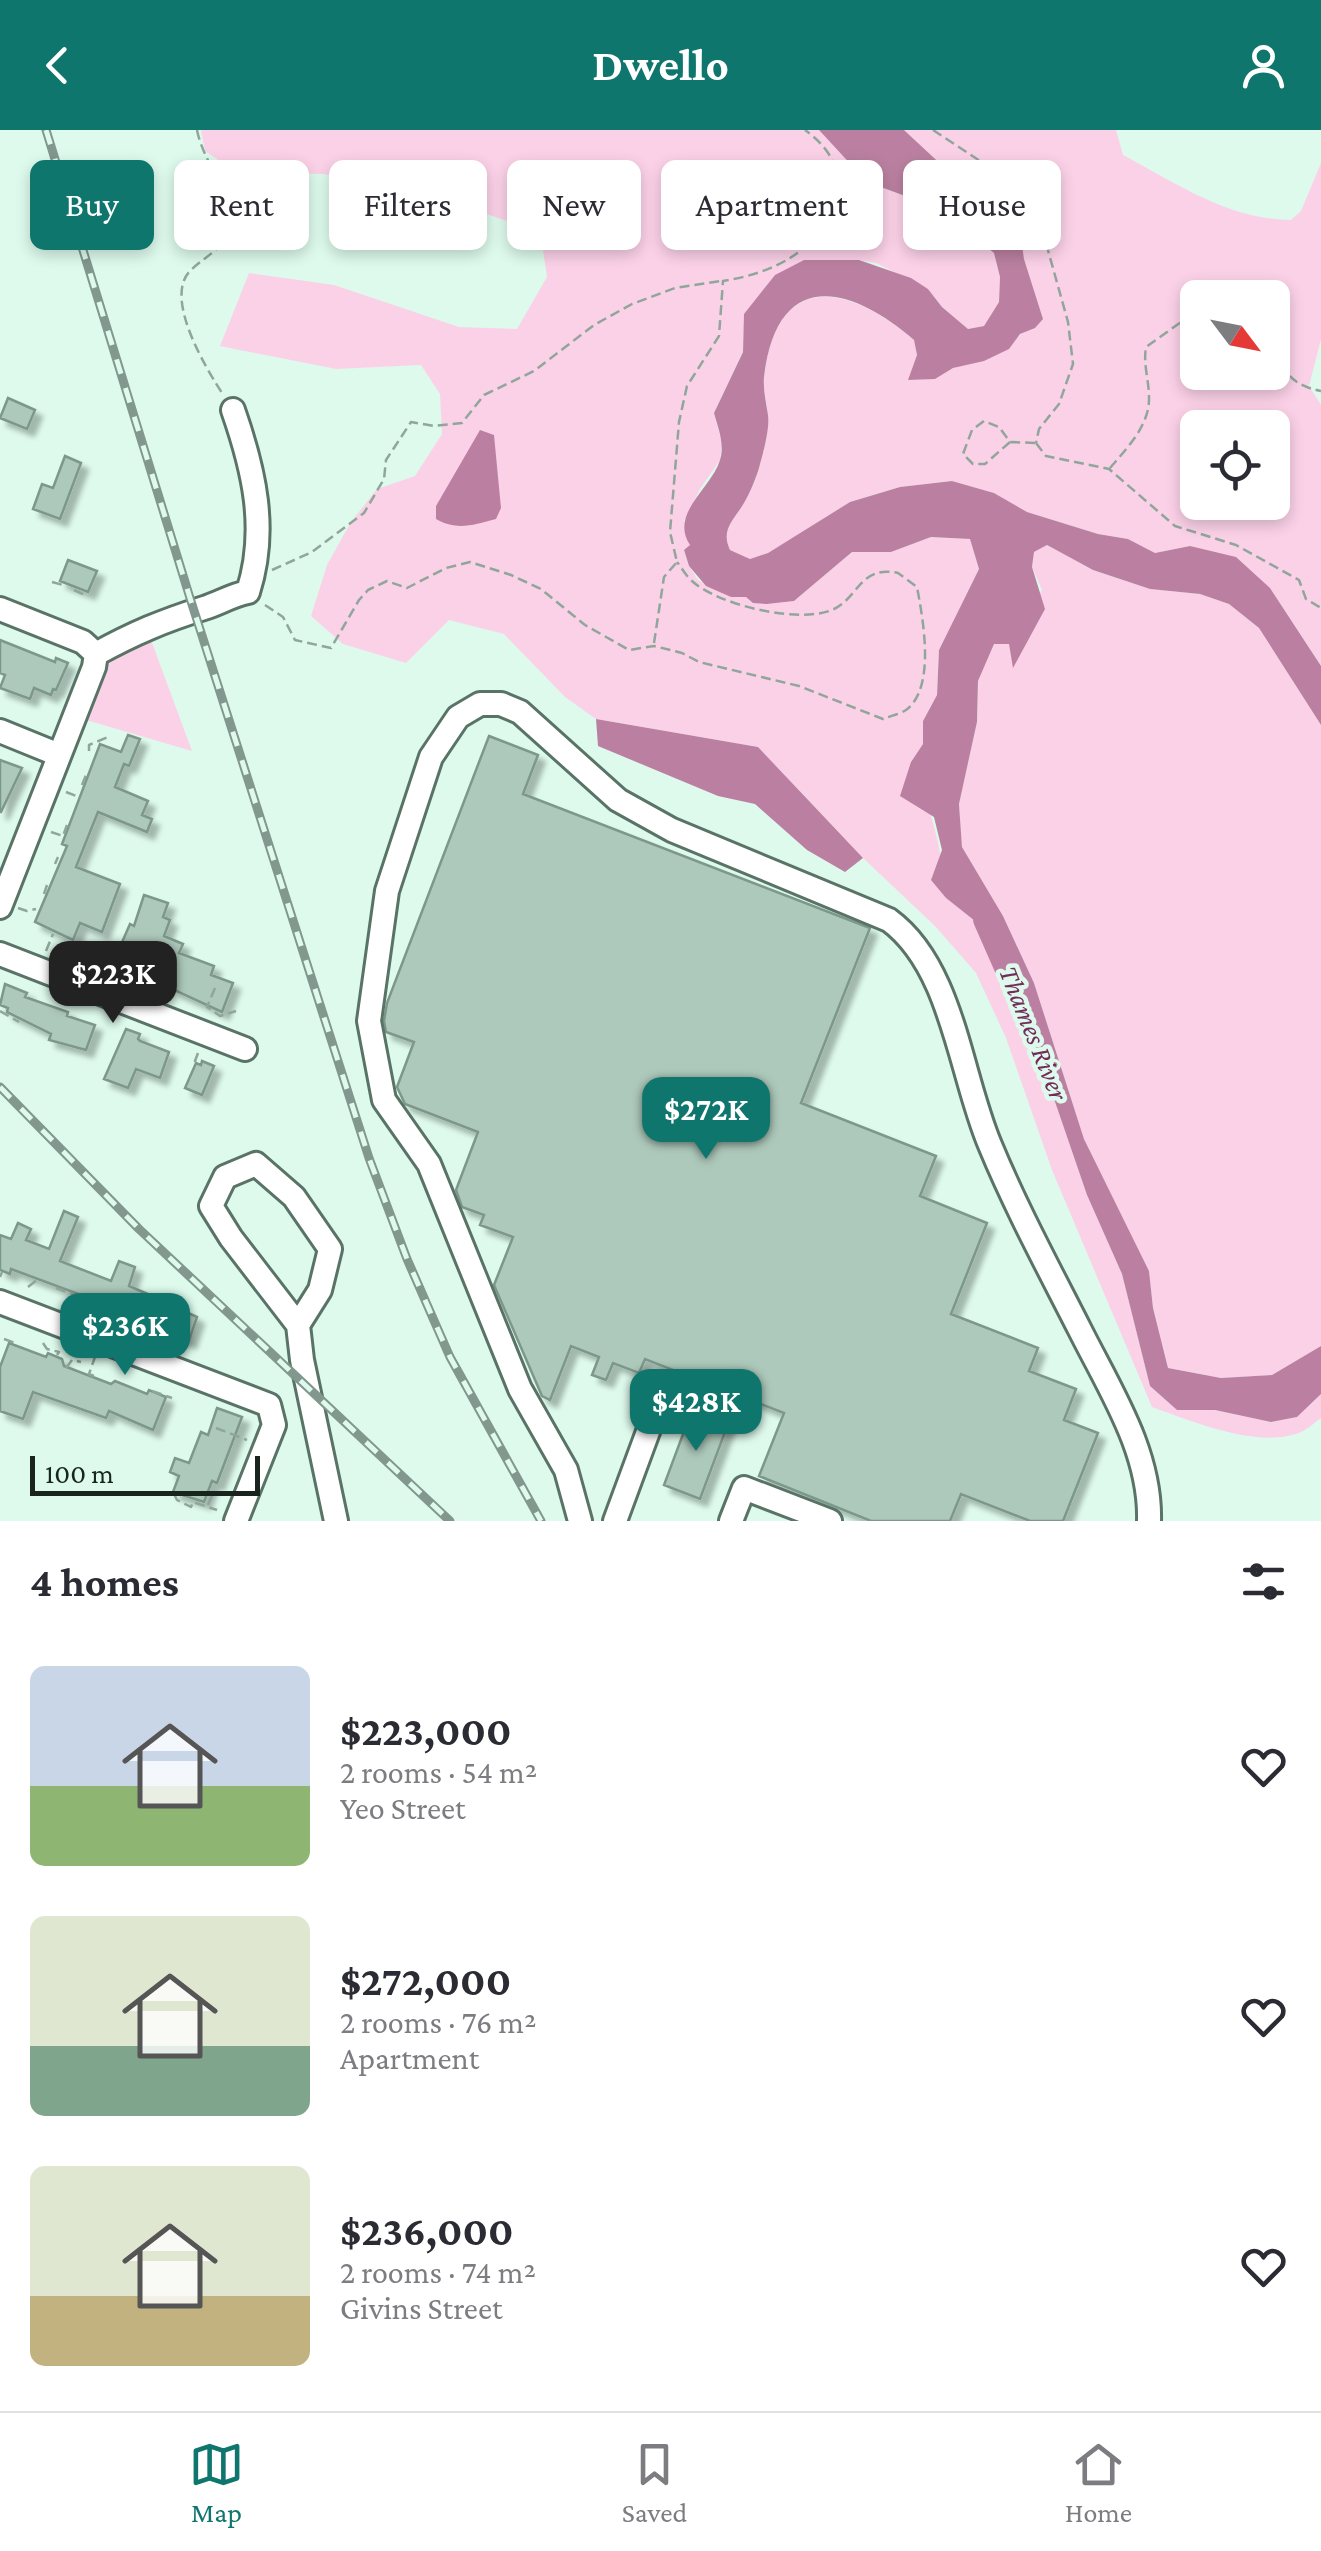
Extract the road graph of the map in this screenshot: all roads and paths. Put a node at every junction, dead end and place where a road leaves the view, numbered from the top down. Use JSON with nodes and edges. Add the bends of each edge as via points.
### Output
{"nodes":[{"id":1,"x":196,"y":130,"type":"edge"},
{"id":2,"x":805,"y":130,"type":"edge"},
{"id":3,"x":932,"y":130,"type":"edge"},
{"id":4,"x":723,"y":281,"type":"junction"},
{"id":5,"x":1180,"y":323,"type":"edge"},
{"id":6,"x":1290,"y":374,"type":"edge"},
{"id":7,"x":1321,"y":391,"type":"edge"},
{"id":8,"x":233,"y":410,"type":"joint"},
{"id":9,"x":1010,"y":442,"type":"junction"},
{"id":10,"x":1036,"y":443,"type":"junction"},
{"id":11,"x":1109,"y":469,"type":"junction"},
{"id":12,"x":677,"y":562,"type":"junction"},
{"id":13,"x":252,"y":581,"type":"junction"},
{"id":14,"x":52,"y":582,"type":"dead end"},
{"id":15,"x":63,"y":585,"type":"dead end"},
{"id":16,"x":74,"y":590,"type":"dead end"},
{"id":17,"x":88,"y":596,"type":"dead end"},
{"id":18,"x":1321,"y":608,"type":"edge"},
{"id":19,"x":0,"y":610,"type":"edge"},
{"id":20,"x":654,"y":646,"type":"junction"},
{"id":21,"x":96,"y":654,"type":"junction"},
{"id":22,"x":0,"y":732,"type":"edge"},
{"id":23,"x":108,"y":736,"type":"dead end"},
{"id":24,"x":89,"y":751,"type":"dead end"},
{"id":25,"x":60,"y":755,"type":"junction"},
{"id":26,"x":86,"y":775,"type":"dead end"},
{"id":27,"x":82,"y":785,"type":"dead end"},
{"id":28,"x":58,"y":790,"type":"dead end"},
{"id":29,"x":79,"y":797,"type":"dead end"},
{"id":30,"x":66,"y":826,"type":"dead end"},
{"id":31,"x":42,"y":829,"type":"dead end"},
{"id":32,"x":58,"y":857,"type":"dead end"},
{"id":33,"x":55,"y":864,"type":"dead end"},
{"id":34,"x":47,"y":886,"type":"dead end"},
{"id":35,"x":44,"y":894,"type":"dead end"},
{"id":36,"x":6,"y":906,"type":"edge"},
{"id":37,"x":36,"y":909,"type":"dead end"},
{"id":38,"x":53,"y":934,"type":"dead end"},
{"id":39,"x":0,"y":954,"type":"edge"},
{"id":40,"x":43,"y":960,"type":"dead end"},
{"id":41,"x":110,"y":962,"type":"dead end"},
{"id":42,"x":102,"y":983,"type":"dead end"},
{"id":43,"x":214,"y":988,"type":"dead end"},
{"id":44,"x":0,"y":1010,"type":"edge"},
{"id":45,"x":236,"y":1011,"type":"dead end"},
{"id":46,"x":20,"y":1022,"type":"dead end"},
{"id":47,"x":202,"y":1044,"type":"dead end"},
{"id":48,"x":245,"y":1049,"type":"dead end"},
{"id":49,"x":200,"y":1062,"type":"dead end"},
{"id":50,"x":37,"y":1280,"type":"dead end"},
{"id":51,"x":28,"y":1287,"type":"dead end"},
{"id":52,"x":56,"y":1288,"type":"dead end"},
{"id":53,"x":74,"y":1294,"type":"dead end"},
{"id":54,"x":134,"y":1296,"type":"dead end"},
{"id":55,"x":0,"y":1302,"type":"edge"},
{"id":56,"x":90,"y":1310,"type":"dead end"},
{"id":57,"x":99,"y":1313,"type":"dead end"},
{"id":58,"x":298,"y":1325,"type":"junction"},
{"id":59,"x":156,"y":1330,"type":"dead end"},
{"id":60,"x":4,"y":1339,"type":"dead end"},
{"id":61,"x":15,"y":1343,"type":"dead end"},
{"id":62,"x":43,"y":1344,"type":"dead end"},
{"id":63,"x":98,"y":1349,"type":"dead end"},
{"id":64,"x":57,"y":1355,"type":"dead end"},
{"id":65,"x":81,"y":1362,"type":"dead end"},
{"id":66,"x":66,"y":1368,"type":"dead end"},
{"id":67,"x":94,"y":1376,"type":"dead end"},
{"id":68,"x":152,"y":1390,"type":"dead end"},
{"id":69,"x":172,"y":1398,"type":"dead end"},
{"id":70,"x":656,"y":1410,"type":"dead end"},
{"id":71,"x":216,"y":1428,"type":"dead end"},
{"id":72,"x":255,"y":1443,"type":"dead end"},
{"id":73,"x":213,"y":1492,"type":"dead end"},
{"id":74,"x":174,"y":1494,"type":"dead end"},
{"id":75,"x":208,"y":1507,"type":"junction"},
{"id":76,"x":232,"y":1518,"type":"edge"},
{"id":77,"x":336,"y":1521,"type":"edge"},
{"id":78,"x":580,"y":1521,"type":"edge"},
{"id":79,"x":615,"y":1521,"type":"edge"},
{"id":80,"x":731,"y":1521,"type":"edge"},
{"id":81,"x":830,"y":1521,"type":"edge"},
{"id":82,"x":1149,"y":1521,"type":"edge"}],
"edges":[{"from":1,"to":8,"type":"path","via":[[225,197],[228,230],[220,246],[186,275],[181,298],[199,358]]},
{"from":2,"to":4,"type":"path","via":[[837,166],[828,214],[798,253],[749,277]]},
{"from":3,"to":10,"type":"path","via":[[983,162],[1039,218],[1074,364]]},
{"from":4,"to":12,"type":"path","via":[[719,336],[687,386],[678,422],[670,532]]},
{"from":4,"to":13,"type":"path","via":[[632,304],[534,371],[484,395],[462,424],[410,422],[364,514],[312,552]]},
{"from":5,"to":11,"type":"path","via":[[1146,348],[1150,402],[1137,437]]},
{"from":6,"to":7,"type":"path","via":[[1300,388]]},
{"from":8,"to":13,"type":"street","via":[[250,458],[260,522]]},
{"from":9,"to":9,"type":"path","via":[[984,420],[972,430],[964,454],[973,464],[985,464]]},
{"from":9,"to":10,"type":"path"},
{"from":10,"to":11,"type":"path","via":[[1046,456]]},
{"from":11,"to":18,"type":"path","via":[[1176,526],[1236,545],[1300,580],[1306,599]]},
{"from":12,"to":20,"type":"path","via":[[664,577]]},
{"from":12,"to":20,"type":"path","via":[[692,582],[722,600],[800,616],[834,609],[872,575],[898,573],[917,587],[925,632],[923,683],[908,709],[883,719],[799,686]]},
{"from":13,"to":20,"type":"path","via":[[295,640],[331,648],[368,590],[386,582],[406,588],[470,562],[541,590],[629,650]]},
{"from":13,"to":21,"type":"street"},
{"from":14,"to":15,"type":"path"},
{"from":16,"to":17,"type":"path"},
{"from":19,"to":21,"type":"street","via":[[83,642]]},
{"from":21,"to":25,"type":"street"},
{"from":22,"to":25,"type":"street"},
{"from":23,"to":24,"type":"path"},
{"from":25,"to":36,"type":"street"},
{"from":26,"to":27,"type":"path"},
{"from":28,"to":29,"type":"path"},
{"from":30,"to":31,"type":"path","via":[[62,836]]},
{"from":32,"to":33,"type":"path"},
{"from":34,"to":35,"type":"path"},
{"from":36,"to":37,"type":"path"},
{"from":38,"to":40,"type":"path"},
{"from":39,"to":48,"type":"street"},
{"from":41,"to":42,"type":"path"},
{"from":43,"to":45,"type":"path","via":[[210,1012]]},
{"from":44,"to":46,"type":"path"},
{"from":47,"to":49,"type":"path","via":[[195,1060]]},
{"from":50,"to":51,"type":"path"},
{"from":52,"to":53,"type":"path"},
{"from":54,"to":59,"type":"path","via":[[123,1317]]},
{"from":55,"to":76,"type":"street","via":[[269,1405],[274,1425]]},
{"from":56,"to":57,"type":"path"},
{"from":58,"to":58,"type":"street","via":[[212,1206],[225,1177],[256,1164],[294,1197],[330,1249],[320,1290]]},
{"from":58,"to":77,"type":"street"},
{"from":60,"to":61,"type":"path"},
{"from":62,"to":64,"type":"path"},
{"from":63,"to":67,"type":"path","via":[[89,1374]]},
{"from":65,"to":66,"type":"path","via":[[72,1360]]},
{"from":68,"to":69,"type":"path"},
{"from":70,"to":79,"type":"street"},
{"from":71,"to":72,"type":"path"},
{"from":73,"to":75,"type":"path"},
{"from":74,"to":75,"type":"path","via":[[184,1505]]},
{"from":75,"to":76,"type":"path"},
{"from":78,"to":82,"type":"street","via":[[566,1470],[520,1389],[429,1164],[384,1100],[370,1035],[394,867],[431,757],[458,716],[480,704],[520,712],[639,812],[889,920],[916,943],[933,972],[988,1142],[1133,1436],[1150,1498]]},
{"from":80,"to":81,"type":"street","via":[[744,1488]]}]}
